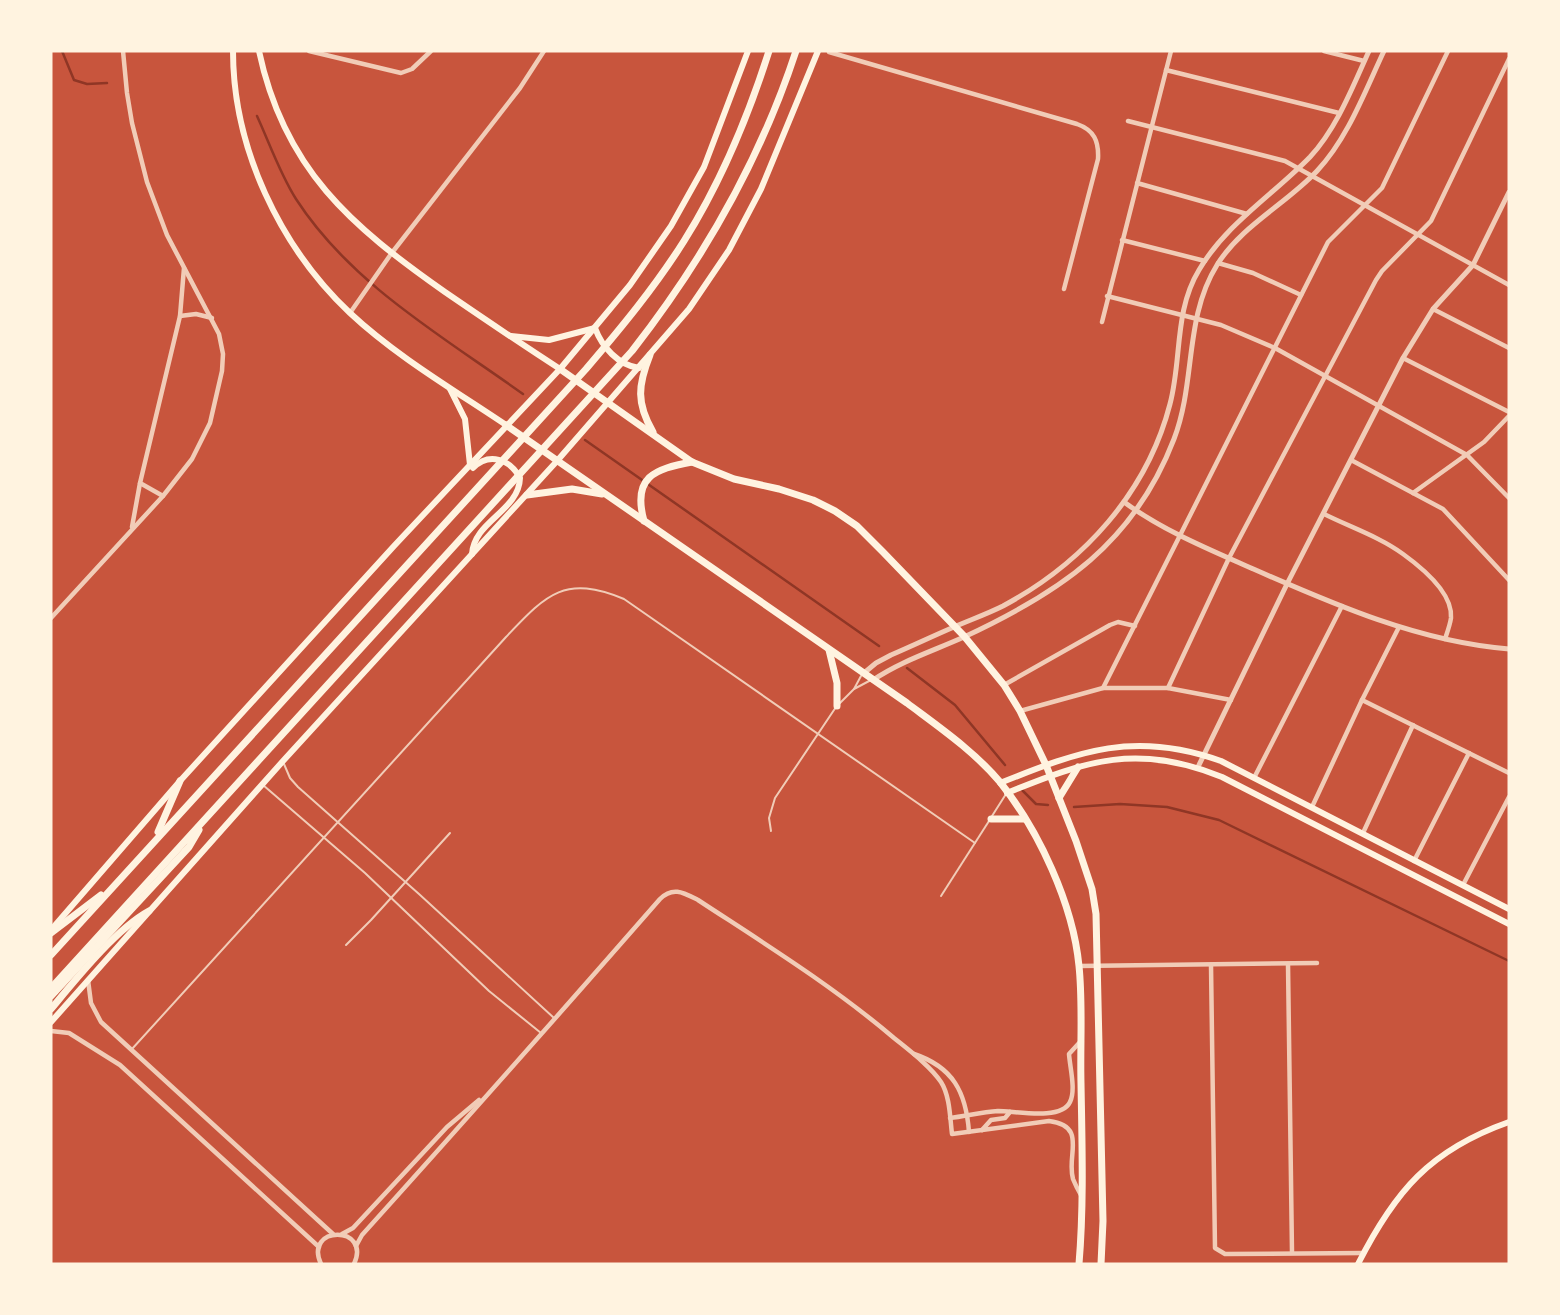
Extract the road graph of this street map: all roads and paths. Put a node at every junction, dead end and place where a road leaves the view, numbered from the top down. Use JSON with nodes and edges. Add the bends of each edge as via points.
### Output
{"nodes":[{"id":1,"x":123,"y":51,"type":"edge"},
{"id":2,"x":233,"y":51,"type":"edge"},
{"id":3,"x":259,"y":51,"type":"edge"},
{"id":4,"x":309,"y":51,"type":"edge"},
{"id":5,"x":431,"y":51,"type":"edge"},
{"id":6,"x":544,"y":51,"type":"edge"},
{"id":7,"x":748,"y":51,"type":"edge"},
{"id":8,"x":769,"y":51,"type":"edge"},
{"id":9,"x":796,"y":51,"type":"edge"},
{"id":10,"x":802,"y":51,"type":"edge"},
{"id":11,"x":818,"y":51,"type":"edge"},
{"id":12,"x":1171,"y":51,"type":"edge"},
{"id":13,"x":1324,"y":51,"type":"edge"},
{"id":14,"x":1369,"y":51,"type":"edge"},
{"id":15,"x":1384,"y":51,"type":"edge"},
{"id":16,"x":1448,"y":51,"type":"edge"},
{"id":17,"x":829,"y":52,"type":"edge"},
{"id":18,"x":1509,"y":60,"type":"edge"},
{"id":19,"x":1364,"y":61,"type":"junction"},
{"id":20,"x":1167,"y":70,"type":"junction"},
{"id":21,"x":788,"y":74,"type":"junction"},
{"id":22,"x":1339,"y":113,"type":"junction"},
{"id":23,"x":1128,"y":121,"type":"dead end"},
{"id":24,"x":1153,"y":127,"type":"junction"},
{"id":25,"x":1298,"y":168,"type":"junction"},
{"id":26,"x":1311,"y":177,"type":"junction"},
{"id":27,"x":1137,"y":183,"type":"junction"},
{"id":28,"x":1509,"y":192,"type":"edge"},
{"id":29,"x":1364,"y":205,"type":"junction"},
{"id":30,"x":1248,"y":214,"type":"junction"},
{"id":31,"x":1419,"y":236,"type":"junction"},
{"id":32,"x":1122,"y":240,"type":"junction"},
{"id":33,"x":391,"y":254,"type":"junction"},
{"id":34,"x":1205,"y":261,"type":"junction"},
{"id":35,"x":1218,"y":263,"type":"junction"},
{"id":36,"x":1473,"y":265,"type":"junction"},
{"id":37,"x":184,"y":267,"type":"junction"},
{"id":38,"x":1509,"y":285,"type":"edge"},
{"id":39,"x":1064,"y":289,"type":"dead end"},
{"id":40,"x":1301,"y":295,"type":"junction"},
{"id":41,"x":1107,"y":296,"type":"junction"},
{"id":42,"x":1433,"y":309,"type":"junction"},
{"id":43,"x":350,"y":313,"type":"junction"},
{"id":44,"x":1182,"y":314,"type":"junction"},
{"id":45,"x":180,"y":316,"type":"junction"},
{"id":46,"x":1196,"y":317,"type":"junction"},
{"id":47,"x":213,"y":318,"type":"junction"},
{"id":48,"x":1102,"y":323,"type":"dead end"},
{"id":49,"x":594,"y":328,"type":"junction"},
{"id":50,"x":509,"y":336,"type":"junction"},
{"id":51,"x":1275,"y":348,"type":"junction"},
{"id":52,"x":1509,"y":348,"type":"edge"},
{"id":53,"x":650,"y":355,"type":"junction"},
{"id":54,"x":1403,"y":358,"type":"junction"},
{"id":55,"x":639,"y":368,"type":"junction"},
{"id":56,"x":560,"y":369,"type":"junction"},
{"id":57,"x":1325,"y":376,"type":"junction"},
{"id":58,"x":449,"y":387,"type":"junction"},
{"id":59,"x":609,"y":403,"type":"junction"},
{"id":60,"x":1378,"y":405,"type":"junction"},
{"id":61,"x":1509,"y":414,"type":"edge"},
{"id":62,"x":506,"y":425,"type":"junction"},
{"id":63,"x":656,"y":435,"type":"junction"},
{"id":64,"x":1467,"y":455,"type":"junction"},
{"id":65,"x":1351,"y":460,"type":"junction"},
{"id":66,"x":557,"y":461,"type":"junction"},
{"id":67,"x":692,"y":462,"type":"junction"},
{"id":68,"x":470,"y":465,"type":"junction"},
{"id":69,"x":140,"y":483,"type":"junction"},
{"id":70,"x":1413,"y":493,"type":"junction"},
{"id":71,"x":606,"y":494,"type":"junction"},
{"id":72,"x":527,"y":495,"type":"junction"},
{"id":73,"x":163,"y":496,"type":"junction"},
{"id":74,"x":1509,"y":498,"type":"edge"},
{"id":75,"x":1124,"y":502,"type":"junction"},
{"id":76,"x":432,"y":506,"type":"junction"},
{"id":77,"x":1135,"y":511,"type":"junction"},
{"id":78,"x":1324,"y":514,"type":"junction"},
{"id":79,"x":644,"y":521,"type":"junction"},
{"id":80,"x":132,"y":527,"type":"junction"},
{"id":81,"x":1180,"y":535,"type":"junction"},
{"id":82,"x":472,"y":554,"type":"junction"},
{"id":83,"x":1229,"y":558,"type":"junction"},
{"id":84,"x":1509,"y":580,"type":"edge"},
{"id":85,"x":1287,"y":584,"type":"junction"},
{"id":86,"x":1343,"y":605,"type":"junction"},
{"id":87,"x":51,"y":618,"type":"edge"},
{"id":88,"x":1135,"y":626,"type":"junction"},
{"id":89,"x":954,"y":627,"type":"junction"},
{"id":90,"x":1399,"y":627,"type":"junction"},
{"id":91,"x":964,"y":636,"type":"junction"},
{"id":92,"x":1445,"y":639,"type":"junction"},
{"id":93,"x":828,"y":649,"type":"junction"},
{"id":94,"x":1509,"y":649,"type":"edge"},
{"id":95,"x":864,"y":673,"type":"junction"},
{"id":96,"x":873,"y":680,"type":"junction"},
{"id":97,"x":1004,"y":685,"type":"junction"},
{"id":98,"x":1103,"y":688,"type":"junction"},
{"id":99,"x":1168,"y":688,"type":"junction"},
{"id":100,"x":854,"y":689,"type":"junction"},
{"id":101,"x":1231,"y":700,"type":"junction"},
{"id":102,"x":1362,"y":700,"type":"junction"},
{"id":103,"x":837,"y":706,"type":"junction"},
{"id":104,"x":1020,"y":711,"type":"junction"},
{"id":105,"x":1413,"y":725,"type":"junction"},
{"id":106,"x":818,"y":734,"type":"junction"},
{"id":107,"x":1469,"y":753,"type":"junction"},
{"id":108,"x":1203,"y":755,"type":"junction"},
{"id":109,"x":283,"y":761,"type":"junction"},
{"id":110,"x":1046,"y":765,"type":"junction"},
{"id":111,"x":1078,"y":767,"type":"junction"},
{"id":112,"x":1198,"y":767,"type":"junction"},
{"id":113,"x":1509,"y":774,"type":"edge"},
{"id":114,"x":1050,"y":775,"type":"junction"},
{"id":115,"x":1254,"y":778,"type":"junction"},
{"id":116,"x":180,"y":781,"type":"junction"},
{"id":117,"x":1000,"y":783,"type":"junction"},
{"id":118,"x":263,"y":784,"type":"junction"},
{"id":119,"x":1007,"y":793,"type":"junction"},
{"id":120,"x":1509,"y":797,"type":"edge"},
{"id":121,"x":1059,"y":798,"type":"junction"},
{"id":122,"x":1311,"y":808,"type":"junction"},
{"id":123,"x":991,"y":819,"type":"junction"},
{"id":124,"x":1024,"y":819,"type":"junction"},
{"id":125,"x":338,"y":823,"type":"junction"},
{"id":126,"x":201,"y":824,"type":"junction"},
{"id":127,"x":771,"y":831,"type":"dead end"},
{"id":128,"x":450,"y":833,"type":"dead end"},
{"id":129,"x":1363,"y":833,"type":"junction"},
{"id":130,"x":325,"y":837,"type":"junction"},
{"id":131,"x":155,"y":839,"type":"junction"},
{"id":132,"x":975,"y":843,"type":"junction"},
{"id":133,"x":1414,"y":861,"type":"junction"},
{"id":134,"x":405,"y":882,"type":"junction"},
{"id":135,"x":115,"y":884,"type":"junction"},
{"id":136,"x":1463,"y":886,"type":"junction"},
{"id":137,"x":942,"y":896,"type":"dead end"},
{"id":138,"x":391,"y":898,"type":"junction"},
{"id":139,"x":1509,"y":909,"type":"edge"},
{"id":140,"x":149,"y":911,"type":"junction"},
{"id":141,"x":1509,"y":923,"type":"edge"},
{"id":142,"x":51,"y":931,"type":"edge"},
{"id":143,"x":346,"y":945,"type":"dead end"},
{"id":144,"x":51,"y":955,"type":"edge"},
{"id":145,"x":1317,"y":963,"type":"dead end"},
{"id":146,"x":1287,"y":964,"type":"junction"},
{"id":147,"x":1098,"y":965,"type":"junction"},
{"id":148,"x":1211,"y":965,"type":"junction"},
{"id":149,"x":1079,"y":966,"type":"junction"},
{"id":150,"x":88,"y":980,"type":"junction"},
{"id":151,"x":51,"y":988,"type":"edge"},
{"id":152,"x":51,"y":996,"type":"edge"},
{"id":153,"x":51,"y":1009,"type":"edge"},
{"id":154,"x":555,"y":1019,"type":"junction"},
{"id":155,"x":51,"y":1022,"type":"edge"},
{"id":156,"x":51,"y":1031,"type":"edge"},
{"id":157,"x":542,"y":1034,"type":"junction"},
{"id":158,"x":1080,"y":1042,"type":"junction"},
{"id":159,"x":131,"y":1051,"type":"junction"},
{"id":160,"x":913,"y":1054,"type":"junction"},
{"id":161,"x":488,"y":1092,"type":"junction"},
{"id":162,"x":1010,"y":1112,"type":"junction"},
{"id":163,"x":968,"y":1116,"type":"junction"},
{"id":164,"x":950,"y":1118,"type":"junction"},
{"id":165,"x":1509,"y":1122,"type":"edge"},
{"id":166,"x":981,"y":1130,"type":"junction"},
{"id":167,"x":969,"y":1132,"type":"junction"},
{"id":168,"x":1081,"y":1195,"type":"junction"},
{"id":169,"x":333,"y":1234,"type":"junction"},
{"id":170,"x":342,"y":1234,"type":"junction"},
{"id":171,"x":356,"y":1246,"type":"junction"},
{"id":172,"x":319,"y":1247,"type":"junction"},
{"id":173,"x":1292,"y":1252,"type":"junction"},
{"id":174,"x":1364,"y":1253,"type":"junction"},
{"id":175,"x":319,"y":1263,"type":"edge"},
{"id":176,"x":354,"y":1264,"type":"edge"},
{"id":177,"x":1079,"y":1264,"type":"edge"},
{"id":178,"x":1101,"y":1264,"type":"edge"},
{"id":179,"x":1358,"y":1264,"type":"edge"}],
"edges":[{"from":1,"to":37,"type":"street","via":[[139,154],[156,207]]},
{"from":2,"to":43,"type":"main road","via":[[238,105],[259,178],[294,246]]},
{"from":3,"to":33,"type":"main road","via":[[270,93],[309,169],[349,218]]},
{"from":4,"to":5,"type":"street","via":[[401,73]]},
{"from":6,"to":33,"type":"street"},
{"from":7,"to":49,"type":"main road","via":[[714,143],[680,212]]},
{"from":8,"to":131,"type":"main road","via":[[732,151],[702,210],[613,337]]},
{"from":9,"to":21,"type":"main road"},
{"from":10,"to":21,"type":"main road"},
{"from":11,"to":53,"type":"main road","via":[[744,223],[714,274]]},
{"from":12,"to":20,"type":"street"},
{"from":13,"to":19,"type":"street"},
{"from":14,"to":19,"type":"street"},
{"from":15,"to":26,"type":"street","via":[[1340,140]]},
{"from":16,"to":29,"type":"street","via":[[1387,181]]},
{"from":17,"to":39,"type":"street","via":[[1091,131],[1098,143],[1098,159]]},
{"from":18,"to":31,"type":"street","via":[[1431,221]]},
{"from":19,"to":22,"type":"street"},
{"from":20,"to":22,"type":"street"},
{"from":20,"to":24,"type":"street"},
{"from":21,"to":126,"type":"main road","via":[[742,181],[706,248],[632,351]]},
{"from":22,"to":25,"type":"street"},
{"from":23,"to":24,"type":"street"},
{"from":24,"to":25,"type":"street"},
{"from":24,"to":27,"type":"street"},
{"from":25,"to":26,"type":"street"},
{"from":25,"to":30,"type":"street"},
{"from":26,"to":29,"type":"street"},
{"from":26,"to":35,"type":"street","via":[[1248,230]]},
{"from":27,"to":30,"type":"street"},
{"from":27,"to":32,"type":"street"},
{"from":28,"to":36,"type":"street"},
{"from":29,"to":31,"type":"street"},
{"from":29,"to":40,"type":"street","via":[[1332,236]]},
{"from":30,"to":34,"type":"street"},
{"from":31,"to":36,"type":"street"},
{"from":31,"to":57,"type":"street","via":[[1382,271]]},
{"from":32,"to":34,"type":"street"},
{"from":32,"to":41,"type":"street"},
{"from":33,"to":43,"type":"street"},
{"from":33,"to":50,"type":"main road"},
{"from":34,"to":44,"type":"street","via":[[1189,289]]},
{"from":35,"to":40,"type":"street"},
{"from":35,"to":46,"type":"street"},
{"from":36,"to":38,"type":"street"},
{"from":36,"to":42,"type":"street"},
{"from":37,"to":45,"type":"street"},
{"from":37,"to":47,"type":"street"},
{"from":40,"to":51,"type":"street"},
{"from":41,"to":44,"type":"street"},
{"from":41,"to":48,"type":"street"},
{"from":42,"to":52,"type":"street"},
{"from":42,"to":54,"type":"street"},
{"from":43,"to":58,"type":"main road"},
{"from":44,"to":46,"type":"street"},
{"from":44,"to":75,"type":"street","via":[[1165,422],[1150,460]]},
{"from":45,"to":47,"type":"street"},
{"from":45,"to":69,"type":"street"},
{"from":46,"to":51,"type":"street"},
{"from":46,"to":77,"type":"street","via":[[1175,436]]},
{"from":47,"to":73,"type":"street","via":[[223,354],[210,423],[192,459]]},
{"from":49,"to":50,"type":"main road","via":[[550,340]]},
{"from":49,"to":55,"type":"main road","via":[[607,350]]},
{"from":49,"to":56,"type":"main road"},
{"from":50,"to":56,"type":"main road"},
{"from":51,"to":57,"type":"street"},
{"from":51,"to":81,"type":"street"},
{"from":53,"to":55,"type":"main road"},
{"from":53,"to":63,"type":"main road","via":[[640,391],[643,410]]},
{"from":54,"to":60,"type":"street"},
{"from":54,"to":61,"type":"street"},
{"from":55,"to":59,"type":"main road"},
{"from":56,"to":59,"type":"main road"},
{"from":56,"to":62,"type":"main road"},
{"from":57,"to":60,"type":"street"},
{"from":57,"to":83,"type":"street"},
{"from":58,"to":62,"type":"main road"},
{"from":58,"to":68,"type":"main road","via":[[465,419]]},
{"from":59,"to":63,"type":"main road"},
{"from":59,"to":66,"type":"main road"},
{"from":60,"to":64,"type":"street"},
{"from":60,"to":65,"type":"street"},
{"from":61,"to":64,"type":"street"},
{"from":62,"to":66,"type":"main road"},
{"from":62,"to":68,"type":"main road"},
{"from":63,"to":67,"type":"main road"},
{"from":64,"to":70,"type":"street"},
{"from":64,"to":74,"type":"street"},
{"from":65,"to":70,"type":"street"},
{"from":65,"to":78,"type":"street"},
{"from":66,"to":71,"type":"main road"},
{"from":66,"to":72,"type":"main road"},
{"from":67,"to":79,"type":"main road","via":[[660,468],[650,476],[639,498]]},
{"from":67,"to":89,"type":"main road","via":[[835,511],[884,552]]},
{"from":68,"to":76,"type":"main road"},
{"from":69,"to":73,"type":"street"},
{"from":69,"to":80,"type":"street"},
{"from":70,"to":84,"type":"street","via":[[1451,516]]},
{"from":71,"to":72,"type":"main road","via":[[572,489]]},
{"from":71,"to":79,"type":"main road"},
{"from":72,"to":82,"type":"main road"},
{"from":73,"to":80,"type":"street"},
{"from":75,"to":77,"type":"street"},
{"from":75,"to":89,"type":"street","via":[[1098,535],[1039,584]]},
{"from":76,"to":82,"type":"main road","via":[[484,459],[503,460],[516,470],[520,478],[517,493],[476,537]]},
{"from":76,"to":116,"type":"main road"},
{"from":77,"to":81,"type":"street"},
{"from":77,"to":91,"type":"street","via":[[1111,542],[1063,583]]},
{"from":78,"to":85,"type":"street"},
{"from":78,"to":92,"type":"street","via":[[1402,553],[1441,590],[1451,618]]},
{"from":79,"to":93,"type":"main road"},
{"from":80,"to":87,"type":"street"},
{"from":81,"to":83,"type":"street"},
{"from":81,"to":88,"type":"street"},
{"from":82,"to":109,"type":"main road"},
{"from":83,"to":85,"type":"street"},
{"from":83,"to":99,"type":"street"},
{"from":85,"to":86,"type":"street"},
{"from":85,"to":101,"type":"street"},
{"from":86,"to":90,"type":"street"},
{"from":86,"to":115,"type":"street"},
{"from":88,"to":97,"type":"street","via":[[1111,625]]},
{"from":88,"to":98,"type":"street"},
{"from":89,"to":91,"type":"main road"},
{"from":89,"to":95,"type":"street"},
{"from":90,"to":92,"type":"street"},
{"from":90,"to":102,"type":"street"},
{"from":91,"to":96,"type":"street"},
{"from":91,"to":97,"type":"main road"},
{"from":92,"to":94,"type":"street"},
{"from":93,"to":95,"type":"main road"},
{"from":93,"to":103,"type":"main road","via":[[837,682]]},
{"from":95,"to":96,"type":"main road"},
{"from":95,"to":100,"type":"lane"},
{"from":96,"to":100,"type":"lane"},
{"from":96,"to":117,"type":"main road","via":[[950,734]]},
{"from":97,"to":104,"type":"main road"},
{"from":98,"to":99,"type":"street"},
{"from":98,"to":104,"type":"street"},
{"from":99,"to":101,"type":"street"},
{"from":100,"to":103,"type":"lane"},
{"from":101,"to":108,"type":"street"},
{"from":102,"to":105,"type":"street"},
{"from":102,"to":122,"type":"street"},
{"from":103,"to":106,"type":"lane"},
{"from":104,"to":110,"type":"main road"},
{"from":105,"to":107,"type":"street"},
{"from":105,"to":129,"type":"street"},
{"from":106,"to":125,"type":"lane","via":[[624,599],[600,589],[565,589],[529,613]]},
{"from":106,"to":127,"type":"lane","via":[[775,798],[769,818]]},
{"from":106,"to":132,"type":"lane"},
{"from":107,"to":113,"type":"street"},
{"from":107,"to":133,"type":"street"},
{"from":108,"to":110,"type":"main road","via":[[1150,744],[1094,749]]},
{"from":108,"to":112,"type":"street"},
{"from":108,"to":115,"type":"main road"},
{"from":109,"to":118,"type":"main road"},
{"from":109,"to":125,"type":"lane","via":[[293,782]]},
{"from":110,"to":114,"type":"main road"},
{"from":110,"to":117,"type":"main road"},
{"from":111,"to":112,"type":"main road","via":[[1144,757]]},
{"from":111,"to":114,"type":"main road"},
{"from":111,"to":121,"type":"main road"},
{"from":112,"to":141,"type":"main road"},
{"from":114,"to":119,"type":"main road"},
{"from":114,"to":121,"type":"main road"},
{"from":115,"to":122,"type":"main road"},
{"from":116,"to":131,"type":"main road"},
{"from":116,"to":142,"type":"main road"},
{"from":117,"to":119,"type":"main road"},
{"from":118,"to":130,"type":"lane"},
{"from":118,"to":140,"type":"main road"},
{"from":119,"to":123,"type":"lane"},
{"from":119,"to":124,"type":"main road"},
{"from":120,"to":136,"type":"street"},
{"from":121,"to":147,"type":"main road","via":[[1092,889]]},
{"from":122,"to":129,"type":"main road"},
{"from":123,"to":124,"type":"main road"},
{"from":123,"to":132,"type":"lane"},
{"from":124,"to":149,"type":"main road","via":[[1052,870]]},
{"from":125,"to":130,"type":"lane"},
{"from":125,"to":134,"type":"lane"},
{"from":126,"to":151,"type":"main road"},
{"from":126,"to":152,"type":"main road","via":[[189,847]]},
{"from":128,"to":134,"type":"lane"},
{"from":129,"to":133,"type":"main road"},
{"from":130,"to":138,"type":"lane"},
{"from":130,"to":159,"type":"lane"},
{"from":131,"to":135,"type":"main road"},
{"from":132,"to":137,"type":"lane"},
{"from":133,"to":136,"type":"main road"},
{"from":134,"to":138,"type":"lane"},
{"from":134,"to":154,"type":"lane"},
{"from":135,"to":142,"type":"main road"},
{"from":135,"to":144,"type":"main road"},
{"from":136,"to":139,"type":"main road"},
{"from":138,"to":143,"type":"lane"},
{"from":138,"to":157,"type":"lane"},
{"from":140,"to":150,"type":"main road"},
{"from":140,"to":153,"type":"main road","via":[[118,934]]},
{"from":145,"to":146,"type":"street"},
{"from":146,"to":148,"type":"street"},
{"from":146,"to":173,"type":"street"},
{"from":147,"to":148,"type":"street"},
{"from":147,"to":149,"type":"street"},
{"from":147,"to":178,"type":"main road"},
{"from":148,"to":173,"type":"street","via":[[1215,1248],[1225,1254]]},
{"from":149,"to":158,"type":"main road"},
{"from":150,"to":155,"type":"main road"},
{"from":150,"to":159,"type":"street","via":[[91,1003],[101,1022]]},
{"from":154,"to":157,"type":"street"},
{"from":154,"to":160,"type":"street","via":[[660,898],[678,891],[812,974]]},
{"from":156,"to":172,"type":"street","via":[[69,1033],[120,1065]]},
{"from":157,"to":161,"type":"street"},
{"from":158,"to":162,"type":"street","via":[[1069,1054],[1072,1089],[1066,1108]]},
{"from":158,"to":168,"type":"main road"},
{"from":159,"to":169,"type":"street"},
{"from":160,"to":163,"type":"street","via":[[931,1060],[957,1083]]},
{"from":160,"to":164,"type":"street","via":[[941,1083]]},
{"from":161,"to":170,"type":"street"},
{"from":161,"to":171,"type":"street"},
{"from":162,"to":163,"type":"street"},
{"from":162,"to":166,"type":"street"},
{"from":163,"to":164,"type":"street"},
{"from":163,"to":167,"type":"street"},
{"from":164,"to":167,"type":"street","via":[[952,1134]]},
{"from":165,"to":174,"type":"main road","via":[[1451,1148],[1425,1167],[1398,1197]]},
{"from":166,"to":167,"type":"street"},
{"from":166,"to":168,"type":"street","via":[[1061,1122],[1074,1141],[1073,1179]]},
{"from":168,"to":177,"type":"main road"},
{"from":169,"to":170,"type":"street"},
{"from":169,"to":172,"type":"street"},
{"from":170,"to":171,"type":"street"},
{"from":171,"to":176,"type":"street"},
{"from":172,"to":175,"type":"street"},
{"from":173,"to":174,"type":"street"},
{"from":174,"to":179,"type":"main road"}]}
